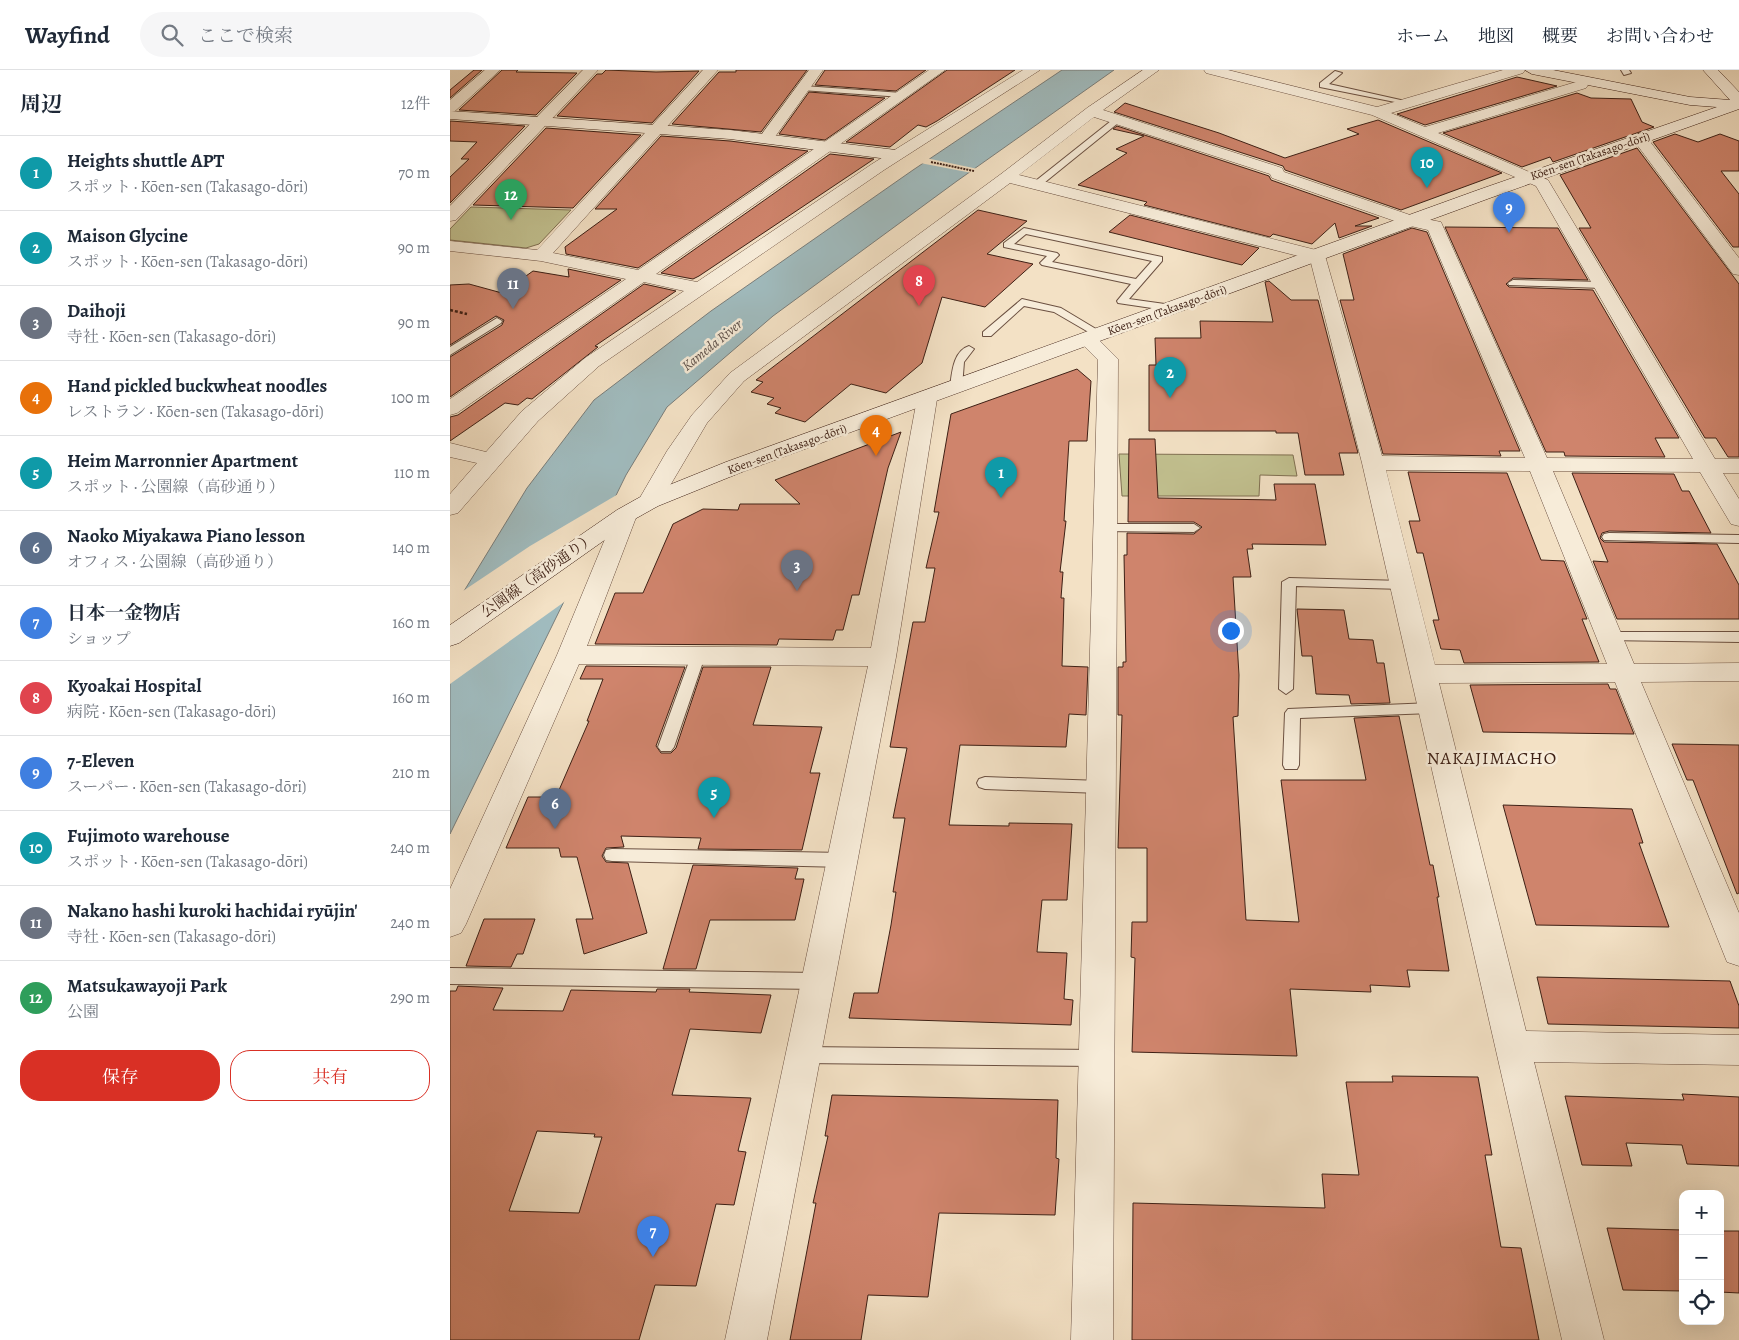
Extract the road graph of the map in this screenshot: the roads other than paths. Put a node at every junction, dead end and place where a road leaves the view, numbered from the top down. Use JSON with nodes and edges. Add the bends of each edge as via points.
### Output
{"nodes":[{"id":1,"x":493,"y":70,"type":"edge"},
{"id":2,"x":591,"y":70,"type":"edge"},
{"id":3,"x":711,"y":70,"type":"edge"},
{"id":4,"x":816,"y":70,"type":"edge"},
{"id":5,"x":938,"y":70,"type":"edge"},
{"id":6,"x":1033,"y":70,"type":"edge"},
{"id":7,"x":1152,"y":70,"type":"edge"},
{"id":8,"x":1211,"y":70,"type":"edge"},
{"id":9,"x":1324,"y":70,"type":"edge"},
{"id":10,"x":1518,"y":70,"type":"edge"},
{"id":11,"x":1532,"y":70,"type":"edge"},
{"id":12,"x":1610,"y":70,"type":"edge"},
{"id":13,"x":1710,"y":70,"type":"edge"},
{"id":14,"x":1341,"y":72,"type":"edge"},
{"id":15,"x":1629,"y":73,"type":"edge"},
{"id":16,"x":1581,"y":85,"type":"dead end"},
{"id":17,"x":804,"y":88,"type":"junction"},
{"id":18,"x":1704,"y":88,"type":"dead end"},
{"id":19,"x":902,"y":94,"type":"junction"},
{"id":20,"x":1410,"y":103,"type":"junction"},
{"id":21,"x":1739,"y":103,"type":"edge"},
{"id":22,"x":450,"y":108,"type":"edge"},
{"id":23,"x":1092,"y":111,"type":"junction"},
{"id":24,"x":1377,"y":112,"type":"junction"},
{"id":25,"x":450,"y":115,"type":"edge"},
{"id":26,"x":1119,"y":119,"type":"junction"},
{"id":27,"x":542,"y":122,"type":"junction"},
{"id":28,"x":658,"y":130,"type":"junction"},
{"id":29,"x":1424,"y":132,"type":"junction"},
{"id":30,"x":767,"y":138,"type":"junction"},
{"id":31,"x":1640,"y":138,"type":"junction"},
{"id":32,"x":830,"y":144,"type":"junction"},
{"id":33,"x":896,"y":155,"type":"junction"},
{"id":34,"x":1007,"y":177,"type":"junction"},
{"id":35,"x":1530,"y":177,"type":"junction"},
{"id":36,"x":1036,"y":185,"type":"junction"},
{"id":37,"x":450,"y":216,"type":"edge"},
{"id":38,"x":1412,"y":221,"type":"junction"},
{"id":39,"x":450,"y":246,"type":"edge"},
{"id":40,"x":541,"y":256,"type":"junction"},
{"id":41,"x":1318,"y":256,"type":"junction"},
{"id":42,"x":1739,"y":270,"type":"edge"},
{"id":43,"x":642,"y":276,"type":"junction"},
{"id":44,"x":1138,"y":282,"type":"junction"},
{"id":45,"x":1512,"y":283,"type":"dead end"},
{"id":46,"x":1604,"y":285,"type":"junction"},
{"id":47,"x":699,"y":288,"type":"junction"},
{"id":48,"x":1172,"y":308,"type":"junction"},
{"id":49,"x":497,"y":321,"type":"dead end"},
{"id":50,"x":987,"y":334,"type":"dead end"},
{"id":51,"x":1094,"y":337,"type":"junction"},
{"id":52,"x":969,"y":349,"type":"dead end"},
{"id":53,"x":450,"y":352,"type":"edge"},
{"id":54,"x":956,"y":387,"type":"junction"},
{"id":55,"x":927,"y":398,"type":"junction"},
{"id":56,"x":450,"y":409,"type":"edge"},
{"id":57,"x":450,"y":450,"type":"edge"},
{"id":58,"x":490,"y":460,"type":"junction"},
{"id":59,"x":1373,"y":463,"type":"junction"},
{"id":60,"x":1539,"y":465,"type":"junction"},
{"id":61,"x":1709,"y":466,"type":"junction"},
{"id":62,"x":1739,"y":466,"type":"edge"},
{"id":63,"x":650,"y":501,"type":"junction"},
{"id":64,"x":450,"y":508,"type":"edge"},
{"id":65,"x":625,"y":515,"type":"junction"},
{"id":66,"x":1739,"y":519,"type":"edge"},
{"id":67,"x":1105,"y":528,"type":"junction"},
{"id":68,"x":1194,"y":528,"type":"dead end"},
{"id":69,"x":602,"y":530,"type":"joint"},
{"id":70,"x":1609,"y":537,"type":"dead end"},
{"id":71,"x":1739,"y":539,"type":"edge"},
{"id":72,"x":1402,"y":585,"type":"junction"},
{"id":73,"x":450,"y":637,"type":"edge"},
{"id":74,"x":1610,"y":637,"type":"junction"},
{"id":75,"x":1739,"y":637,"type":"edge"},
{"id":76,"x":570,"y":655,"type":"junction"},
{"id":77,"x":698,"y":656,"type":"junction"},
{"id":78,"x":883,"y":658,"type":"junction"},
{"id":79,"x":1623,"y":671,"type":"junction"},
{"id":80,"x":1739,"y":672,"type":"edge"},
{"id":81,"x":1424,"y":674,"type":"junction"},
{"id":82,"x":1286,"y":689,"type":"dead end"},
{"id":83,"x":1432,"y":708,"type":"junction"},
{"id":84,"x":666,"y":747,"type":"dead end"},
{"id":85,"x":1290,"y":765,"type":"dead end"},
{"id":86,"x":985,"y":784,"type":"dead end"},
{"id":87,"x":1101,"y":786,"type":"junction"},
{"id":88,"x":612,"y":855,"type":"dead end"},
{"id":89,"x":844,"y":860,"type":"junction"},
{"id":90,"x":450,"y":924,"type":"edge"},
{"id":91,"x":1739,"y":952,"type":"edge"},
{"id":92,"x":450,"y":976,"type":"edge"},
{"id":93,"x":818,"y":981,"type":"junction"},
{"id":94,"x":1512,"y":1046,"type":"junction"},
{"id":95,"x":1739,"y":1050,"type":"edge"},
{"id":96,"x":803,"y":1055,"type":"junction"},
{"id":97,"x":1097,"y":1058,"type":"junction"},
{"id":98,"x":746,"y":1340,"type":"edge"},
{"id":99,"x":1092,"y":1340,"type":"edge"},
{"id":100,"x":1583,"y":1340,"type":"edge"}],
"edges":[{"from":1,"to":22,"type":"street"},
{"from":2,"to":27,"type":"street"},
{"from":3,"to":28,"type":"street"},
{"from":4,"to":17,"type":"street"},
{"from":5,"to":19,"type":"street"},
{"from":6,"to":33,"type":"street"},
{"from":7,"to":23,"type":"street"},
{"from":8,"to":24,"type":"street"},
{"from":9,"to":14,"type":"lane"},
{"from":10,"to":20,"type":"street"},
{"from":11,"to":21,"type":"street","via":[[1690,101]]},
{"from":12,"to":15,"type":"street"},
{"from":13,"to":21,"type":"street"},
{"from":14,"to":20,"type":"lane","via":[[1322,85]]},
{"from":16,"to":29,"type":"street"},
{"from":17,"to":19,"type":"lane"},
{"from":17,"to":30,"type":"street"},
{"from":18,"to":21,"type":"street"},
{"from":19,"to":32,"type":"street"},
{"from":20,"to":24,"type":"street"},
{"from":21,"to":31,"type":"street","name":"Kōen-sen (Takasago-dōri)"},
{"from":23,"to":26,"type":"street"},
{"from":23,"to":34,"type":"street"},
{"from":24,"to":29,"type":"street"},
{"from":25,"to":27,"type":"street"},
{"from":26,"to":36,"type":"lane"},
{"from":26,"to":38,"type":"street","via":[[1276,171],[1278,175]]},
{"from":27,"to":28,"type":"street"},
{"from":27,"to":37,"type":"street"},
{"from":28,"to":30,"type":"street"},
{"from":28,"to":40,"type":"street"},
{"from":29,"to":35,"type":"street"},
{"from":30,"to":32,"type":"street"},
{"from":31,"to":35,"type":"street","name":"Kōen-sen (Takasago-dōri)"},
{"from":31,"to":42,"type":"street"},
{"from":32,"to":33,"type":"street"},
{"from":32,"to":43,"type":"street"},
{"from":33,"to":47,"type":"street"},
{"from":34,"to":36,"type":"street"},
{"from":34,"to":63,"type":"street","via":[[737,377],[709,404]]},
{"from":35,"to":38,"type":"street","name":"Kōen-sen (Takasago-dōri)"},
{"from":35,"to":46,"type":"street","via":[[1542,182]]},
{"from":36,"to":41,"type":"street"},
{"from":38,"to":41,"type":"street","name":"Kōen-sen (Takasago-dōri)"},
{"from":38,"to":60,"type":"street","via":[[1435,226]]},
{"from":39,"to":40,"type":"street"},
{"from":40,"to":43,"type":"street"},
{"from":41,"to":48,"type":"street","name":"Kōen-sen (Takasago-dōri)"},
{"from":41,"to":59,"type":"street"},
{"from":43,"to":47,"type":"street"},
{"from":43,"to":56,"type":"street"},
{"from":44,"to":44,"type":"lane","via":[[1160,260],[1024,231],[1007,245],[1054,255],[1045,263]]},
{"from":44,"to":48,"type":"lane","via":[[1122,301]]},
{"from":45,"to":46,"type":"lane"},
{"from":46,"to":61,"type":"street"},
{"from":47,"to":58,"type":"street","via":[[592,362],[530,416]]},
{"from":48,"to":51,"type":"street","name":"Kōen-sen (Takasago-dōri)"},
{"from":49,"to":53,"type":"lane"},
{"from":50,"to":51,"type":"lane","via":[[1022,302],[1057,310]]},
{"from":51,"to":54,"type":"street","name":"Kōen-sen (Takasago-dōri)"},
{"from":51,"to":67,"type":"street","via":[[1108,359]]},
{"from":52,"to":54,"type":"lane","via":[[958,362]]},
{"from":54,"to":55,"type":"street","name":"Kōen-sen (Takasago-dōri)"},
{"from":55,"to":63,"type":"street","name":"Kōen-sen (Takasago-dōri)","via":[[734,467]]},
{"from":55,"to":78,"type":"street"},
{"from":57,"to":58,"type":"street"},
{"from":58,"to":64,"type":"street"},
{"from":59,"to":60,"type":"street"},
{"from":59,"to":72,"type":"street"},
{"from":60,"to":61,"type":"street"},
{"from":60,"to":74,"type":"street"},
{"from":61,"to":62,"type":"street"},
{"from":61,"to":66,"type":"street"},
{"from":63,"to":65,"type":"street","name":"Kōen-sen (Takasago-dōri)"},
{"from":65,"to":69,"type":"street","name":"Kōen-sen (Takasago-dōri)"},
{"from":65,"to":76,"type":"street"},
{"from":67,"to":68,"type":"lane"},
{"from":67,"to":87,"type":"street"},
{"from":69,"to":73,"type":"street","name":"公園線（高砂通り）"},
{"from":70,"to":71,"type":"lane"},
{"from":72,"to":81,"type":"street"},
{"from":72,"to":82,"type":"lane","via":[[1289,582]]},
{"from":74,"to":75,"type":"lane"},
{"from":74,"to":79,"type":"street"},
{"from":76,"to":77,"type":"street"},
{"from":76,"to":90,"type":"street"},
{"from":77,"to":78,"type":"street"},
{"from":77,"to":84,"type":"lane"},
{"from":78,"to":89,"type":"street"},
{"from":79,"to":80,"type":"street"},
{"from":79,"to":81,"type":"street"},
{"from":79,"to":91,"type":"street"},
{"from":81,"to":83,"type":"street"},
{"from":83,"to":85,"type":"lane","via":[[1294,712]]},
{"from":83,"to":94,"type":"street"},
{"from":86,"to":87,"type":"lane"},
{"from":87,"to":97,"type":"street"},
{"from":88,"to":89,"type":"lane"},
{"from":89,"to":93,"type":"street"},
{"from":92,"to":93,"type":"lane"},
{"from":93,"to":96,"type":"street"},
{"from":94,"to":95,"type":"street"},
{"from":94,"to":100,"type":"street"},
{"from":96,"to":97,"type":"lane"},
{"from":96,"to":98,"type":"street"},
{"from":97,"to":99,"type":"street"}]}
